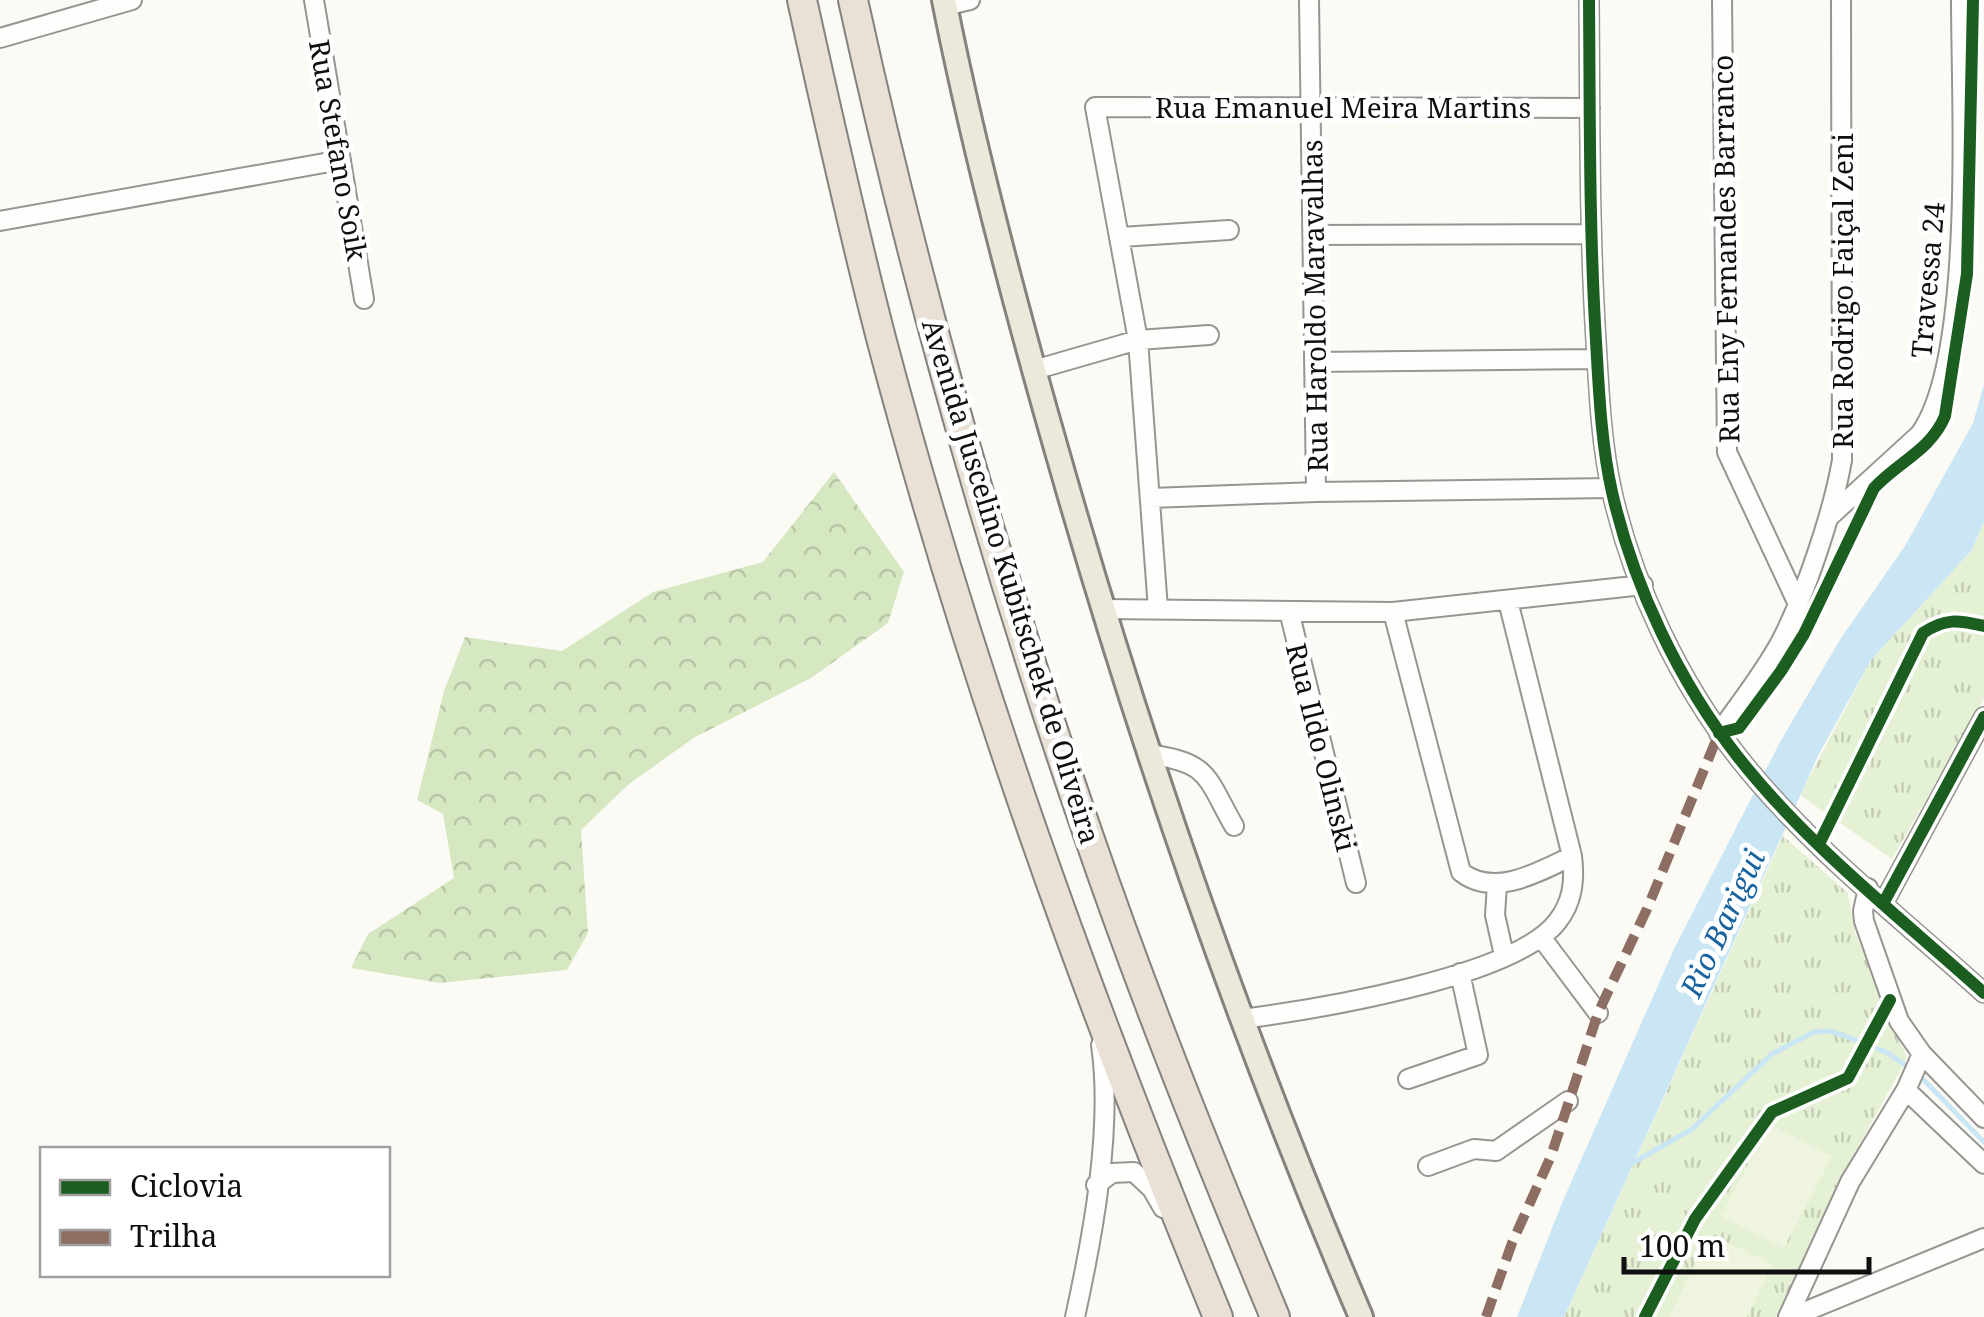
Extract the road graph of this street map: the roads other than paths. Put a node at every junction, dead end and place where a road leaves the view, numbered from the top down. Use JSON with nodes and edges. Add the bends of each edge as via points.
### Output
{"nodes":[{"id":1,"x":132,"y":0,"type":"edge"},
{"id":2,"x":314,"y":0,"type":"edge"},
{"id":3,"x":802,"y":0,"type":"edge"},
{"id":4,"x":854,"y":0,"type":"edge"},
{"id":5,"x":970,"y":0,"type":"edge"},
{"id":6,"x":1310,"y":0,"type":"edge"},
{"id":7,"x":1589,"y":0,"type":"edge"},
{"id":8,"x":1722,"y":0,"type":"edge"},
{"id":9,"x":1841,"y":0,"type":"edge"},
{"id":10,"x":1961,"y":0,"type":"edge"},
{"id":11,"x":945,"y":2,"type":"edge"},
{"id":12,"x":0,"y":38,"type":"edge"},
{"id":13,"x":1311,"y":107,"type":"junction"},
{"id":14,"x":1590,"y":108,"type":"junction"},
{"id":15,"x":341,"y":160,"type":"junction"},
{"id":16,"x":0,"y":220,"type":"edge"},
{"id":17,"x":1229,"y":230,"type":"dead end"},
{"id":18,"x":1591,"y":234,"type":"junction"},
{"id":19,"x":1313,"y":235,"type":"junction"},
{"id":20,"x":1121,"y":236,"type":"junction"},
{"id":21,"x":364,"y":299,"type":"dead end"},
{"id":22,"x":1208,"y":335,"type":"dead end"},
{"id":23,"x":1138,"y":340,"type":"junction"},
{"id":24,"x":1597,"y":359,"type":"junction"},
{"id":25,"x":1314,"y":362,"type":"junction"},
{"id":26,"x":1034,"y":370,"type":"junction"},
{"id":27,"x":1611,"y":488,"type":"junction"},
{"id":28,"x":1316,"y":492,"type":"junction"},
{"id":29,"x":1151,"y":498,"type":"junction"},
{"id":30,"x":1828,"y":518,"type":"junction"},
{"id":31,"x":1642,"y":585,"type":"junction"},
{"id":32,"x":1508,"y":601,"type":"junction"},
{"id":33,"x":1796,"y":602,"type":"junction"},
{"id":34,"x":1102,"y":609,"type":"junction"},
{"id":35,"x":1158,"y":609,"type":"junction"},
{"id":36,"x":1288,"y":611,"type":"junction"},
{"id":37,"x":1393,"y":612,"type":"junction"},
{"id":38,"x":1984,"y":718,"type":"edge"},
{"id":39,"x":1720,"y":733,"type":"junction"},
{"id":40,"x":1148,"y":754,"type":"junction"},
{"id":41,"x":1234,"y":826,"type":"dead end"},
{"id":42,"x":1572,"y":856,"type":"junction"},
{"id":43,"x":1356,"y":884,"type":"dead end"},
{"id":44,"x":1497,"y":884,"type":"junction"},
{"id":45,"x":1868,"y":888,"type":"junction"},
{"id":46,"x":1884,"y":902,"type":"junction"},
{"id":47,"x":1541,"y":936,"type":"junction"},
{"id":48,"x":1504,"y":955,"type":"junction"},
{"id":49,"x":1460,"y":973,"type":"junction"},
{"id":50,"x":1984,"y":993,"type":"edge"},
{"id":51,"x":1096,"y":1006,"type":"junction"},
{"id":52,"x":1598,"y":1013,"type":"dead end"},
{"id":53,"x":1241,"y":1018,"type":"junction"},
{"id":54,"x":1914,"y":1071,"type":"junction"},
{"id":55,"x":1408,"y":1079,"type":"dead end"},
{"id":56,"x":1568,"y":1101,"type":"dead end"},
{"id":57,"x":1984,"y":1118,"type":"edge"},
{"id":58,"x":1984,"y":1164,"type":"edge"},
{"id":59,"x":1428,"y":1166,"type":"dead end"},
{"id":60,"x":1096,"y":1186,"type":"junction"},
{"id":61,"x":1984,"y":1238,"type":"edge"},
{"id":62,"x":1200,"y":1272,"type":"junction"},
{"id":63,"x":1075,"y":1317,"type":"edge"},
{"id":64,"x":1218,"y":1317,"type":"edge"},
{"id":65,"x":1275,"y":1317,"type":"edge"},
{"id":66,"x":1360,"y":1317,"type":"edge"},
{"id":67,"x":1790,"y":1317,"type":"edge"}],
"edges":[{"from":1,"to":12,"type":"street"},
{"from":2,"to":15,"type":"street","name":"Rua Stefano Soik"},
{"from":3,"to":51,"type":"highway","name":"Avenida Juscelino Kubitschek de Oliveira","via":[[910,442],[1008,758]]},
{"from":4,"to":65,"type":"highway","name":"Avenida Juscelino Kubitschek de Oliveira","via":[[907,229],[1030,662],[1160,1031]]},
{"from":5,"to":11,"type":"street"},
{"from":6,"to":13,"type":"street","name":"Rua Haroldo Maravalhas"},
{"from":7,"to":14,"type":"street"},
{"from":8,"to":33,"type":"street","name":"Rua Eny Fernandes Barranco","via":[[1726,452]]},
{"from":9,"to":30,"type":"street","name":"Rua Rodrigo Faiçal Zeni","via":[[1844,447]]},
{"from":10,"to":30,"type":"street","name":"Travessa 24","via":[[1958,254],[1944,372],[1920,434]]},
{"from":11,"to":26,"type":"main road"},
{"from":13,"to":14,"type":"street","name":"Rua Emanuel Meira Martins"},
{"from":13,"to":19,"type":"street","name":"Rua Haroldo Maravalhas"},
{"from":13,"to":20,"type":"street","name":"Rua Emanuel Meira Martins","via":[[1095,107]]},
{"from":14,"to":18,"type":"street"},
{"from":15,"to":16,"type":"street"},
{"from":15,"to":21,"type":"street","name":"Rua Stefano Soik"},
{"from":17,"to":20,"type":"street"},
{"from":18,"to":19,"type":"street"},
{"from":18,"to":24,"type":"street"},
{"from":19,"to":25,"type":"street","name":"Rua Haroldo Maravalhas"},
{"from":20,"to":23,"type":"street"},
{"from":22,"to":23,"type":"street"},
{"from":23,"to":26,"type":"street"},
{"from":23,"to":29,"type":"street"},
{"from":24,"to":25,"type":"street"},
{"from":24,"to":27,"type":"street"},
{"from":25,"to":28,"type":"street","name":"Rua Haroldo Maravalhas"},
{"from":26,"to":34,"type":"main road"},
{"from":27,"to":28,"type":"street"},
{"from":27,"to":31,"type":"street"},
{"from":28,"to":29,"type":"street"},
{"from":29,"to":35,"type":"street"},
{"from":30,"to":33,"type":"street","name":"Rua Rodrigo Faiçal Zeni"},
{"from":31,"to":32,"type":"street"},
{"from":31,"to":39,"type":"street"},
{"from":32,"to":37,"type":"street"},
{"from":32,"to":42,"type":"street"},
{"from":33,"to":39,"type":"street","name":"Rua Rodrigo Faiçal Zeni","via":[[1771,658]]},
{"from":34,"to":35,"type":"street"},
{"from":34,"to":40,"type":"main road"},
{"from":35,"to":36,"type":"street"},
{"from":36,"to":37,"type":"street"},
{"from":36,"to":43,"type":"street","name":"Rua Ildo Olinski"},
{"from":37,"to":44,"type":"street","via":[[1457,866],[1465,876]]},
{"from":38,"to":46,"type":"street"},
{"from":39,"to":45,"type":"street","via":[[1806,832]]},
{"from":40,"to":41,"type":"street","via":[[1192,763],[1204,773]]},
{"from":40,"to":53,"type":"main road"},
{"from":42,"to":44,"type":"street"},
{"from":42,"to":47,"type":"street","via":[[1571,895]]},
{"from":44,"to":48,"type":"street","via":[[1495,916]]},
{"from":45,"to":46,"type":"street"},
{"from":45,"to":54,"type":"street","via":[[1864,922]]},
{"from":46,"to":50,"type":"street"},
{"from":47,"to":48,"type":"street"},
{"from":47,"to":52,"type":"street"},
{"from":48,"to":49,"type":"street"},
{"from":49,"to":53,"type":"street","via":[[1331,1006]]},
{"from":49,"to":55,"type":"street","via":[[1478,1056]]},
{"from":51,"to":60,"type":"street","via":[[1107,1100]]},
{"from":51,"to":62,"type":"highway","name":"Avenida Juscelino Kubitschek de Oliveira"},
{"from":53,"to":66,"type":"main road"},
{"from":54,"to":57,"type":"street"},
{"from":54,"to":58,"type":"street"},
{"from":54,"to":67,"type":"street","via":[[1856,1170]]},
{"from":56,"to":59,"type":"street","via":[[1496,1151],[1474,1149]]},
{"from":60,"to":62,"type":"street","via":[[1123,1170],[1143,1179]]},
{"from":60,"to":63,"type":"street"},
{"from":61,"to":67,"type":"street"},
{"from":62,"to":64,"type":"highway","name":"Avenida Juscelino Kubitschek de Oliveira"}]}
